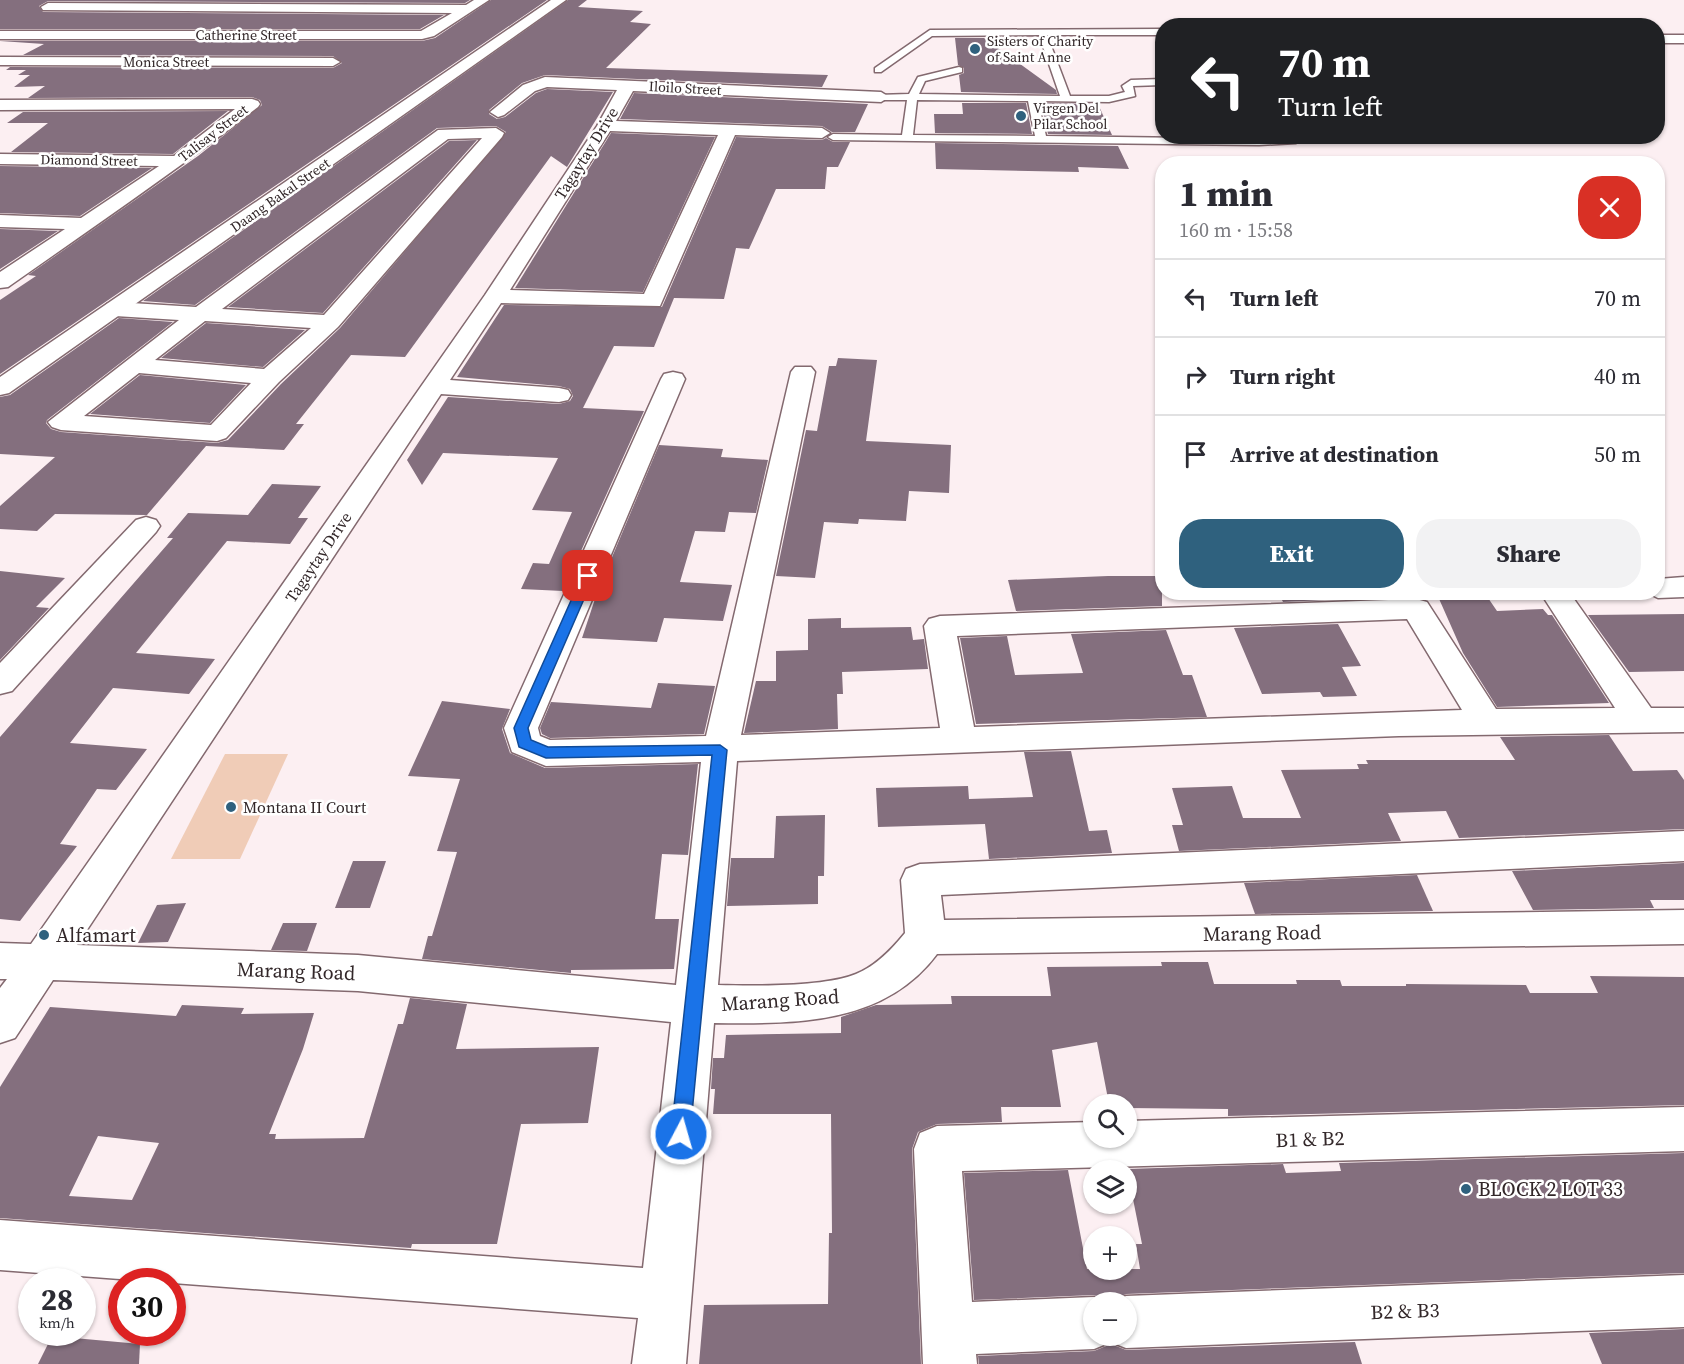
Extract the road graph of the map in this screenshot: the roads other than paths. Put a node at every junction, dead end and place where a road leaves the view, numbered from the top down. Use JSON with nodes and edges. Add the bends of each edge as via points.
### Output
{"nodes":[{"id":1,"x":62,"y":0,"type":"edge"},
{"id":2,"x":483,"y":0,"type":"edge"},
{"id":3,"x":560,"y":0,"type":"edge"},
{"id":4,"x":468,"y":9,"type":"junction"},
{"id":5,"x":19,"y":22,"type":"dead end"},
{"id":6,"x":1155,"y":32,"type":"edge"},
{"id":7,"x":0,"y":33,"type":"edge"},
{"id":8,"x":1043,"y":36,"type":"dead end"},
{"id":9,"x":1665,"y":39,"type":"edge"},
{"id":10,"x":1684,"y":39,"type":"edge"},
{"id":11,"x":0,"y":61,"type":"edge"},
{"id":12,"x":333,"y":62,"type":"dead end"},
{"id":13,"x":878,"y":69,"type":"dead end"},
{"id":14,"x":959,"y":70,"type":"dead end"},
{"id":15,"x":1155,"y":82,"type":"edge"},
{"id":16,"x":628,"y":86,"type":"junction"},
{"id":17,"x":881,"y":97,"type":"joint"},
{"id":18,"x":912,"y":98,"type":"junction"},
{"id":19,"x":1032,"y":98,"type":"junction"},
{"id":20,"x":1066,"y":99,"type":"junction"},
{"id":21,"x":0,"y":105,"type":"edge"},
{"id":22,"x":498,"y":112,"type":"dead end"},
{"id":23,"x":605,"y":126,"type":"junction"},
{"id":24,"x":728,"y":131,"type":"junction"},
{"id":25,"x":827,"y":135,"type":"joint"},
{"id":26,"x":907,"y":139,"type":"junction"},
{"id":27,"x":1041,"y":140,"type":"junction"},
{"id":28,"x":1155,"y":141,"type":"edge"},
{"id":29,"x":0,"y":159,"type":"edge"},
{"id":30,"x":178,"y":161,"type":"junction"},
{"id":31,"x":0,"y":221,"type":"edge"},
{"id":32,"x":88,"y":224,"type":"junction"},
{"id":33,"x":0,"y":282,"type":"edge"},
{"id":34,"x":495,"y":296,"type":"junction"},
{"id":35,"x":115,"y":309,"type":"junction"},
{"id":36,"x":198,"y":316,"type":"junction"},
{"id":37,"x":330,"y":322,"type":"junction"},
{"id":38,"x":136,"y":366,"type":"junction"},
{"id":39,"x":803,"y":372,"type":"dead end"},
{"id":40,"x":270,"y":377,"type":"junction"},
{"id":41,"x":674,"y":380,"type":"dead end"},
{"id":42,"x":434,"y":386,"type":"junction"},
{"id":43,"x":0,"y":388,"type":"edge"},
{"id":44,"x":560,"y":395,"type":"dead end"},
{"id":45,"x":146,"y":526,"type":"dead end"},
{"id":46,"x":1684,"y":587,"type":"edge"},
{"id":47,"x":1665,"y":588,"type":"edge"},
{"id":48,"x":1558,"y":600,"type":"edge"},
{"id":49,"x":0,"y":682,"type":"edge"},
{"id":50,"x":1485,"y":720,"type":"junction"},
{"id":51,"x":1641,"y":720,"type":"junction"},
{"id":52,"x":1684,"y":720,"type":"edge"},
{"id":53,"x":959,"y":739,"type":"junction"},
{"id":54,"x":720,"y":750,"type":"junction"},
{"id":55,"x":1684,"y":846,"type":"edge"},
{"id":56,"x":1684,"y":927,"type":"edge"},
{"id":57,"x":926,"y":937,"type":"junction"},
{"id":58,"x":0,"y":961,"type":"edge"},
{"id":59,"x":44,"y":962,"type":"junction"},
{"id":60,"x":694,"y":1005,"type":"junction"},
{"id":61,"x":0,"y":1024,"type":"edge"},
{"id":62,"x":1684,"y":1129,"type":"edge"},
{"id":63,"x":0,"y":1245,"type":"edge"},
{"id":64,"x":664,"y":1295,"type":"junction"},
{"id":65,"x":1684,"y":1300,"type":"edge"},
{"id":66,"x":1137,"y":1322,"type":"edge"},
{"id":67,"x":1083,"y":1325,"type":"edge"},
{"id":68,"x":949,"y":1346,"type":"edge"},
{"id":69,"x":659,"y":1364,"type":"edge"}],
"edges":[{"from":1,"to":4,"type":"street","via":[[43,10]]},
{"from":2,"to":4,"type":"street","name":"Catherine Street"},
{"from":3,"to":35,"type":"street","name":"Daang Bakal Street"},
{"from":4,"to":7,"type":"street","name":"Catherine Street","via":[[422,35]]},
{"from":5,"to":7,"type":"street"},
{"from":6,"to":13,"type":"lane","via":[[930,33]]},
{"from":8,"to":20,"type":"lane"},
{"from":9,"to":10,"type":"street"},
{"from":11,"to":12,"type":"street","name":"Monica Street"},
{"from":14,"to":18,"type":"lane","via":[[921,79]]},
{"from":15,"to":20,"type":"lane","via":[[1131,83],[1127,86],[1131,94],[1120,98]]},
{"from":16,"to":17,"type":"street","name":"Iloilo Street"},
{"from":16,"to":22,"type":"street","name":"Iloilo Street","via":[[545,82],[529,88]]},
{"from":16,"to":23,"type":"street","name":"Tagaytay Drive"},
{"from":17,"to":18,"type":"lane"},
{"from":18,"to":19,"type":"lane"},
{"from":18,"to":26,"type":"lane"},
{"from":19,"to":20,"type":"lane"},
{"from":19,"to":27,"type":"lane"},
{"from":21,"to":30,"type":"street","name":"Talisay Street","via":[[252,104]]},
{"from":23,"to":24,"type":"street"},
{"from":23,"to":34,"type":"street","name":"Tagaytay Drive"},
{"from":24,"to":25,"type":"street"},
{"from":24,"to":34,"type":"street","via":[[652,301]]},
{"from":25,"to":26,"type":"lane"},
{"from":26,"to":27,"type":"lane"},
{"from":27,"to":28,"type":"lane"},
{"from":29,"to":30,"type":"street","name":"Diamond Street"},
{"from":30,"to":32,"type":"street","name":"Talisay Street"},
{"from":31,"to":32,"type":"street"},
{"from":32,"to":33,"type":"street","name":"Talisay Street"},
{"from":34,"to":42,"type":"street","name":"Tagaytay Drive"},
{"from":35,"to":36,"type":"street"},
{"from":35,"to":43,"type":"street","name":"Daang Bakal Street"},
{"from":36,"to":37,"type":"street"},
{"from":36,"to":37,"type":"street","via":[[444,134],[496,134]]},
{"from":36,"to":38,"type":"street"},
{"from":37,"to":40,"type":"street"},
{"from":38,"to":40,"type":"street"},
{"from":38,"to":40,"type":"street","via":[[61,422],[217,433]]},
{"from":39,"to":54,"type":"street"},
{"from":41,"to":54,"type":"street","via":[[521,728],[524,743],[546,753]]},
{"from":42,"to":44,"type":"street"},
{"from":42,"to":59,"type":"street","name":"Tagaytay Drive"},
{"from":45,"to":49,"type":"street"},
{"from":46,"to":47,"type":"street"},
{"from":48,"to":51,"type":"street"},
{"from":50,"to":51,"type":"street"},
{"from":50,"to":53,"type":"street"},
{"from":50,"to":53,"type":"street","via":[[1416,609],[940,626]]},
{"from":51,"to":52,"type":"street"},
{"from":53,"to":54,"type":"street"},
{"from":54,"to":60,"type":"street"},
{"from":55,"to":57,"type":"street","via":[[920,880]]},
{"from":56,"to":57,"type":"street","name":"Marang Road"},
{"from":57,"to":60,"type":"street","name":"Marang Road","via":[[904,966],[861,992],[770,1003]]},
{"from":58,"to":59,"type":"street","name":"Marang Road"},
{"from":59,"to":60,"type":"street","name":"Marang Road","via":[[358,973]]},
{"from":59,"to":61,"type":"street","name":"Tagaytay Drive"},
{"from":60,"to":64,"type":"street"},
{"from":62,"to":68,"type":"street","name":"B1 & B2","via":[[937,1149]]},
{"from":63,"to":64,"type":"street"},
{"from":64,"to":69,"type":"street"},
{"from":65,"to":66,"type":"street","name":"B2 & B3"},
{"from":67,"to":68,"type":"street"}]}
